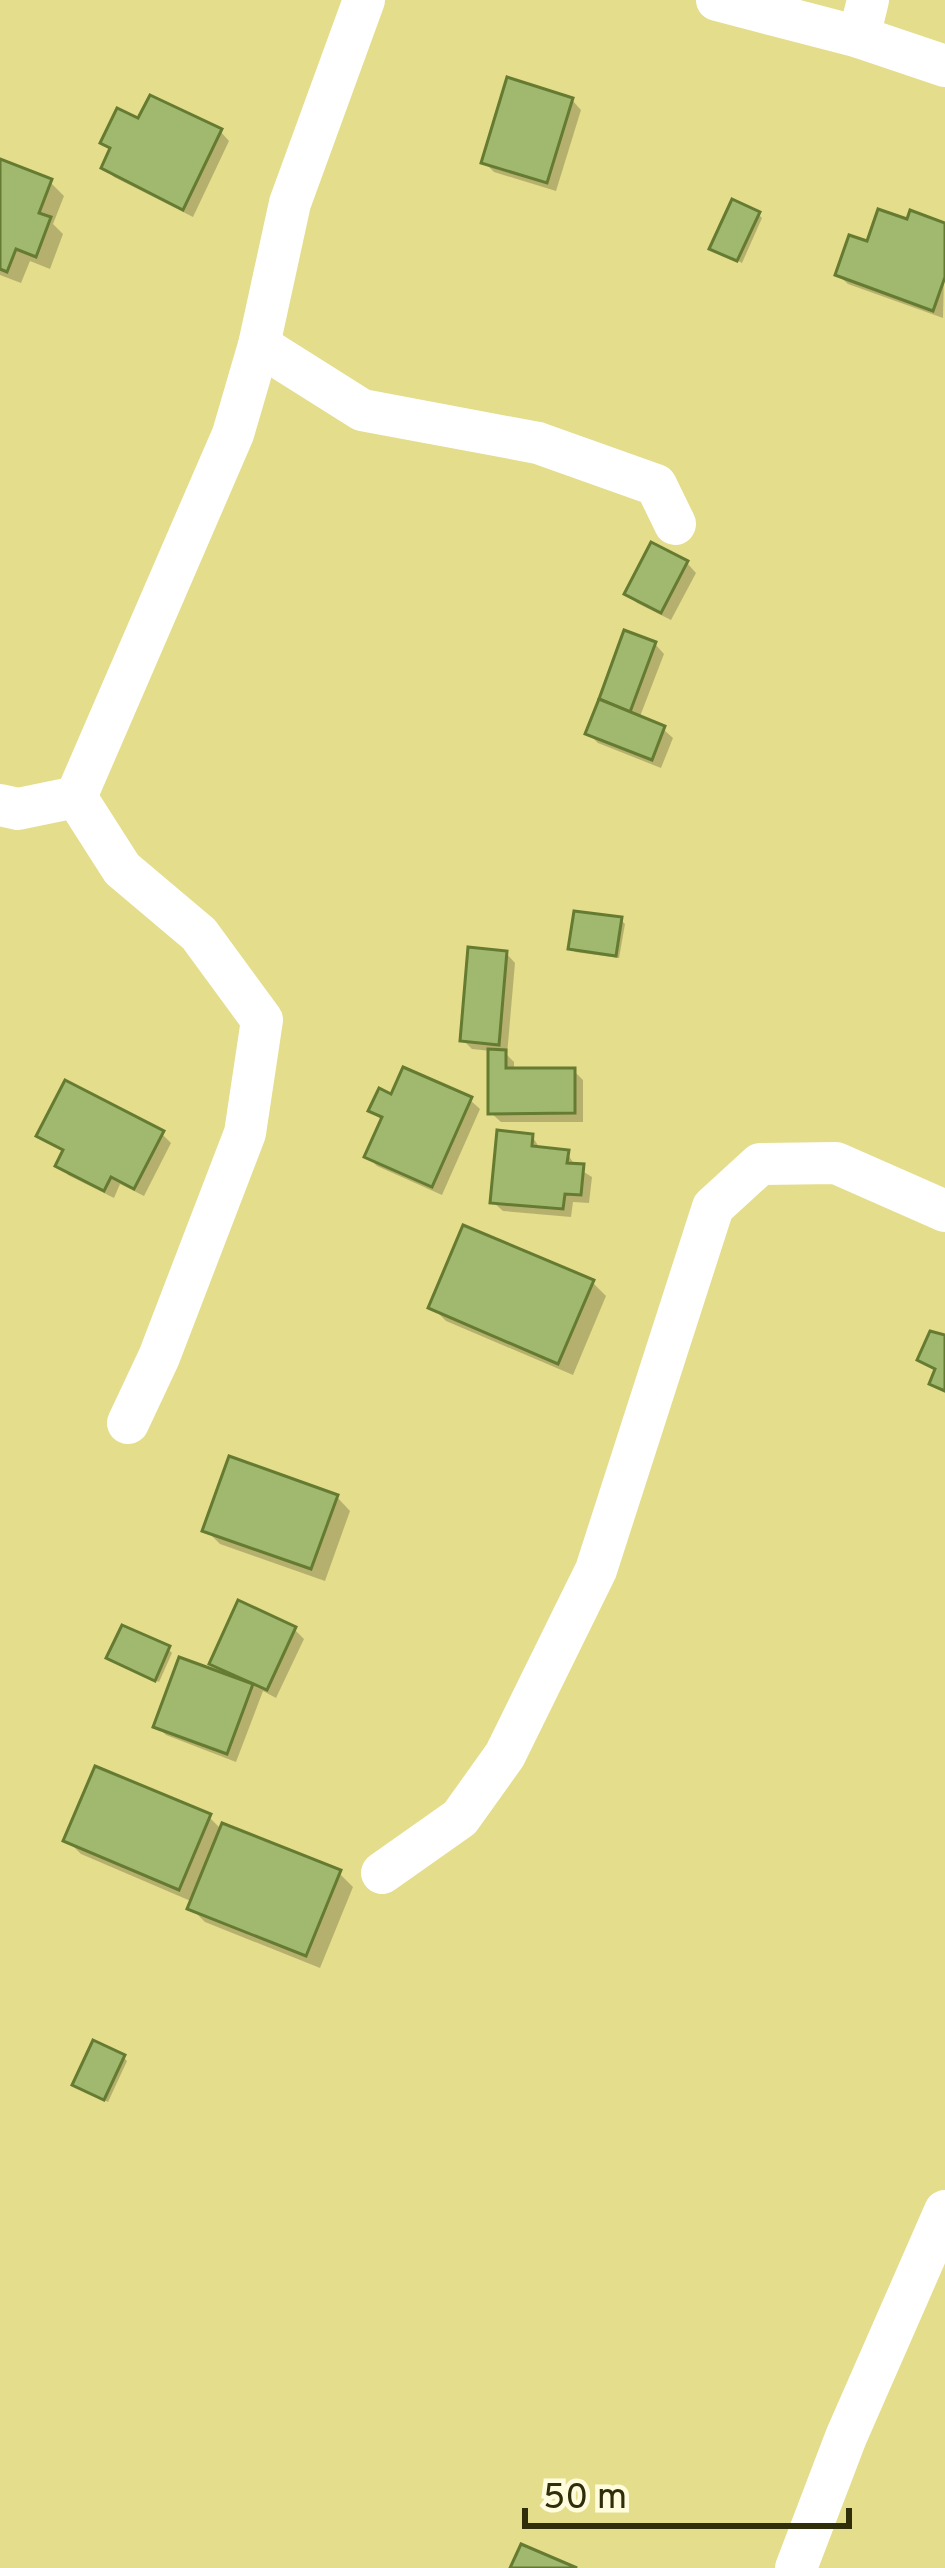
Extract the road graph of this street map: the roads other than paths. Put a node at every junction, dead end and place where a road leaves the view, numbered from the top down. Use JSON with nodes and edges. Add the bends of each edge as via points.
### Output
{"nodes":[{"id":1,"x":364,"y":0,"type":"edge"},
{"id":2,"x":717,"y":0,"type":"edge"},
{"id":3,"x":863,"y":18,"type":"edge"},
{"id":4,"x":945,"y":65,"type":"edge"},
{"id":5,"x":259,"y":345,"type":"junction"},
{"id":6,"x":676,"y":524,"type":"dead end"},
{"id":7,"x":76,"y":797,"type":"junction"},
{"id":8,"x":0,"y":806,"type":"edge"},
{"id":9,"x":945,"y":1211,"type":"edge"},
{"id":10,"x":128,"y":1423,"type":"dead end"},
{"id":11,"x":382,"y":1873,"type":"dead end"},
{"id":12,"x":945,"y":2212,"type":"edge"},
{"id":13,"x":796,"y":2568,"type":"edge"}],
"edges":[{"from":1,"to":5,"type":"street","via":[[290,203]]},
{"from":2,"to":3,"type":"street"},
{"from":3,"to":4,"type":"street"},
{"from":5,"to":6,"type":"street","via":[[362,410],[538,443],[656,485]]},
{"from":5,"to":7,"type":"street","via":[[233,434]]},
{"from":7,"to":8,"type":"street"},
{"from":7,"to":10,"type":"street","via":[[122,869],[199,934],[262,1019],[245,1133]]},
{"from":9,"to":11,"type":"street","via":[[836,1163],[760,1164],[712,1208],[596,1570],[515,1735],[460,1818]]},
{"from":12,"to":13,"type":"street"}]}
